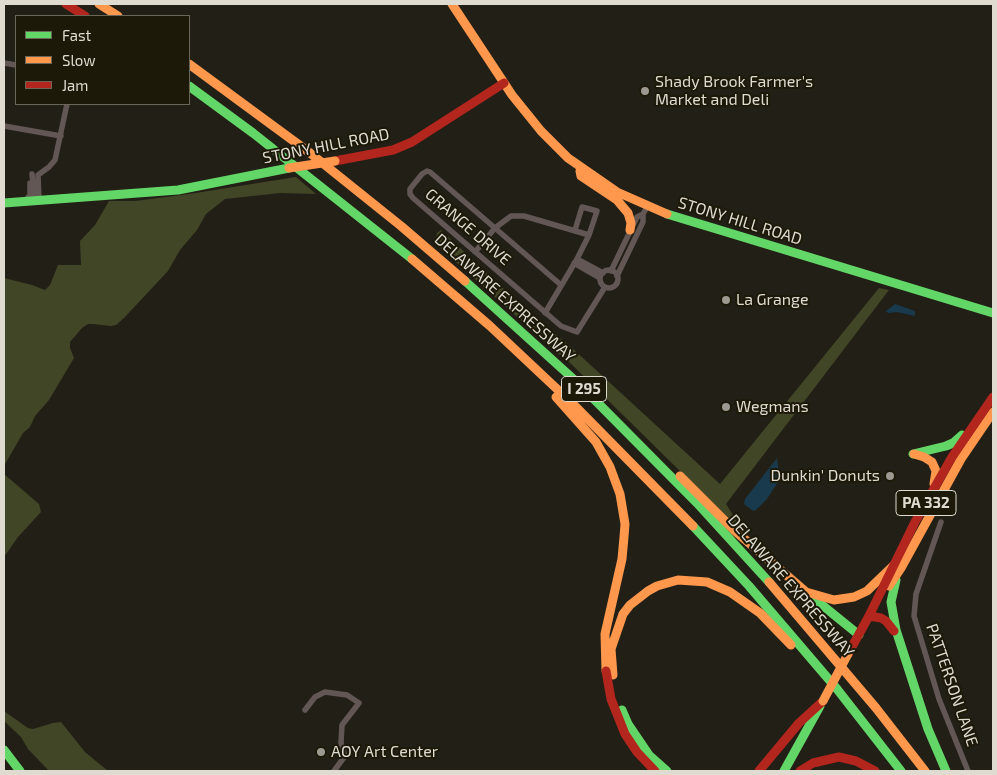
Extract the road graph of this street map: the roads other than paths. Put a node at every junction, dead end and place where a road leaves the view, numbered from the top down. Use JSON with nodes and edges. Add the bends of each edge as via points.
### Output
{"nodes":[{"id":1,"x":66,"y":4,"type":"edge"},
{"id":2,"x":99,"y":4,"type":"edge"},
{"id":3,"x":452,"y":4,"type":"edge"},
{"id":4,"x":83,"y":15,"type":"edge"},
{"id":5,"x":116,"y":15,"type":"edge"},
{"id":6,"x":190,"y":65,"type":"edge"},
{"id":7,"x":504,"y":83,"type":"junction"},
{"id":8,"x":190,"y":87,"type":"edge"},
{"id":9,"x":68,"y":105,"type":"edge"},
{"id":10,"x":4,"y":126,"type":"edge"},
{"id":11,"x":61,"y":136,"type":"junction"},
{"id":12,"x":579,"y":166,"type":"junction"},
{"id":13,"x":35,"y":175,"type":"junction"},
{"id":14,"x":33,"y":201,"type":"junction"},
{"id":15,"x":4,"y":203,"type":"edge"},
{"id":16,"x":349,"y":207,"type":"junction"},
{"id":17,"x":645,"y":210,"type":"junction"},
{"id":18,"x":495,"y":228,"type":"junction"},
{"id":19,"x":575,"y":230,"type":"junction"},
{"id":20,"x":630,"y":230,"type":"junction"},
{"id":21,"x":589,"y":235,"type":"junction"},
{"id":22,"x":475,"y":252,"type":"junction"},
{"id":23,"x":576,"y":261,"type":"junction"},
{"id":24,"x":612,"y":271,"type":"junction"},
{"id":25,"x":601,"y":275,"type":"junction"},
{"id":26,"x":617,"y":276,"type":"junction"},
{"id":27,"x":561,"y":285,"type":"junction"},
{"id":28,"x":605,"y":287,"type":"junction"},
{"id":29,"x":545,"y":313,"type":"junction"},
{"id":30,"x":993,"y":313,"type":"edge"},
{"id":31,"x":993,"y":396,"type":"edge"},
{"id":32,"x":993,"y":412,"type":"edge"},
{"id":33,"x":616,"y":420,"type":"junction"},
{"id":34,"x":932,"y":492,"type":"junction"},
{"id":35,"x":941,"y":522,"type":"dead end"},
{"id":36,"x":896,"y":567,"type":"junction"},
{"id":37,"x":806,"y":592,"type":"junction"},
{"id":38,"x":869,"y":616,"type":"junction"},
{"id":39,"x":859,"y":635,"type":"junction"},
{"id":40,"x":898,"y":638,"type":"junction"},
{"id":41,"x":823,"y":701,"type":"junction"},
{"id":42,"x":305,"y":710,"type":"dead end"},
{"id":43,"x":856,"y":714,"type":"junction"},
{"id":44,"x":4,"y":750,"type":"edge"},
{"id":45,"x":20,"y":771,"type":"edge"},
{"id":46,"x":334,"y":771,"type":"edge"},
{"id":47,"x":655,"y":771,"type":"edge"},
{"id":48,"x":667,"y":771,"type":"edge"},
{"id":49,"x":760,"y":771,"type":"edge"},
{"id":50,"x":784,"y":771,"type":"edge"},
{"id":51,"x":800,"y":771,"type":"edge"},
{"id":52,"x":875,"y":771,"type":"edge"},
{"id":53,"x":902,"y":771,"type":"edge"},
{"id":54,"x":925,"y":771,"type":"edge"},
{"id":55,"x":946,"y":771,"type":"edge"},
{"id":56,"x":968,"y":771,"type":"edge"}],
"edges":[{"from":1,"to":4,"type":"main road"},
{"from":2,"to":5,"type":"main road"},
{"from":3,"to":7,"type":"main road"},
{"from":6,"to":33,"type":"main road","name":"DELAWARE EXPRESSWAY","number":"I 295","via":[[310,153],[414,237],[529,337]]},
{"from":7,"to":12,"type":"main road","name":"STONY HILL ROAD","via":[[541,132]]},
{"from":7,"to":14,"type":"main road","name":"STONY HILL ROAD","bridge":true,"via":[[412,142],[392,150],[178,190]]},
{"from":8,"to":16,"type":"main road","name":"DELAWARE EXPRESSWAY","number":"I 295"},
{"from":9,"to":11,"type":"street"},
{"from":10,"to":11,"type":"street"},
{"from":11,"to":13,"type":"street","via":[[52,164]]},
{"from":12,"to":17,"type":"main road","name":"STONY HILL ROAD"},
{"from":12,"to":20,"type":"main road","via":[[581,176],[617,200],[628,213]]},
{"from":13,"to":14,"type":"street"},
{"from":13,"to":14,"type":"street","via":[[30,182]]},
{"from":14,"to":15,"type":"main road","name":"STONY HILL ROAD"},
{"from":16,"to":43,"type":"main road","name":"DELAWARE EXPRESSWAY","number":"I 295","via":[[490,326],[614,444],[749,586]]},
{"from":16,"to":47,"type":"main road","via":[[529,370],[586,429],[604,454],[616,479],[624,524],[622,559],[605,634],[608,686],[615,712],[630,743]]},
{"from":17,"to":20,"type":"street"},
{"from":17,"to":26,"type":"street","via":[[643,222]]},
{"from":17,"to":30,"type":"main road","name":"STONY HILL ROAD"},
{"from":18,"to":19,"type":"street","via":[[511,216],[524,216]]},
{"from":18,"to":22,"type":"street"},
{"from":18,"to":22,"type":"street","name":"GRANGE DRIVE","via":[[430,172],[422,174],[410,189],[410,194]]},
{"from":18,"to":27,"type":"street","name":"GRANGE DRIVE"},
{"from":19,"to":21,"type":"street"},
{"from":19,"to":21,"type":"street","via":[[582,207],[597,211]]},
{"from":20,"to":24,"type":"street"},
{"from":21,"to":23,"type":"street"},
{"from":22,"to":29,"type":"street","name":"GRANGE DRIVE"},
{"from":23,"to":25,"type":"street"},
{"from":23,"to":27,"type":"street"},
{"from":24,"to":25,"type":"street"},
{"from":24,"to":26,"type":"street"},
{"from":25,"to":28,"type":"street","via":[[601,283]]},
{"from":26,"to":28,"type":"street","via":[[613,286]]},
{"from":27,"to":29,"type":"street"},
{"from":28,"to":29,"type":"street","name":"GRANGE DRIVE","via":[[577,332],[561,326]]},
{"from":31,"to":34,"type":"main road","number":"PA 332"},
{"from":31,"to":34,"type":"main road","via":[[954,442],[913,454],[932,462],[936,471]]},
{"from":32,"to":36,"type":"main road","number":"PA 332"},
{"from":33,"to":37,"type":"main road","via":[[660,455],[734,530]]},
{"from":33,"to":54,"type":"main road","name":"DELAWARE EXPRESSWAY","number":"I 295","via":[[792,607]]},
{"from":34,"to":36,"type":"main road","number":"PA 332"},
{"from":35,"to":56,"type":"street","name":"PATTERSON LANE","via":[[916,594],[914,616],[939,699]]},
{"from":36,"to":37,"type":"main road","via":[[868,591],[854,597],[834,600]]},
{"from":36,"to":38,"type":"main road","number":"PA 332"},
{"from":36,"to":40,"type":"main road","via":[[891,602]]},
{"from":37,"to":39,"type":"main road"},
{"from":38,"to":39,"type":"main road","number":"PA 332"},
{"from":38,"to":40,"type":"main road","via":[[886,621]]},
{"from":39,"to":41,"type":"main road","number":"PA 332","bridge":true},
{"from":40,"to":55,"type":"main road","via":[[928,729]]},
{"from":41,"to":49,"type":"main road","via":[[799,723]]},
{"from":41,"to":50,"type":"main road","number":"PA 332"},
{"from":42,"to":46,"type":"street","via":[[314,698],[324,692],[347,695],[359,703],[342,725],[340,743],[345,756]]},
{"from":43,"to":48,"type":"main road","via":[[841,702],[789,642],[745,601],[707,582],[667,582],[630,605],[614,632],[611,650],[614,680],[623,714],[649,755]]},
{"from":43,"to":53,"type":"main road","name":"DELAWARE EXPRESSWAY","number":"I 295"},
{"from":44,"to":45,"type":"main road"},
{"from":51,"to":52,"type":"main road","via":[[822,760],[839,758],[856,761]]}]}
